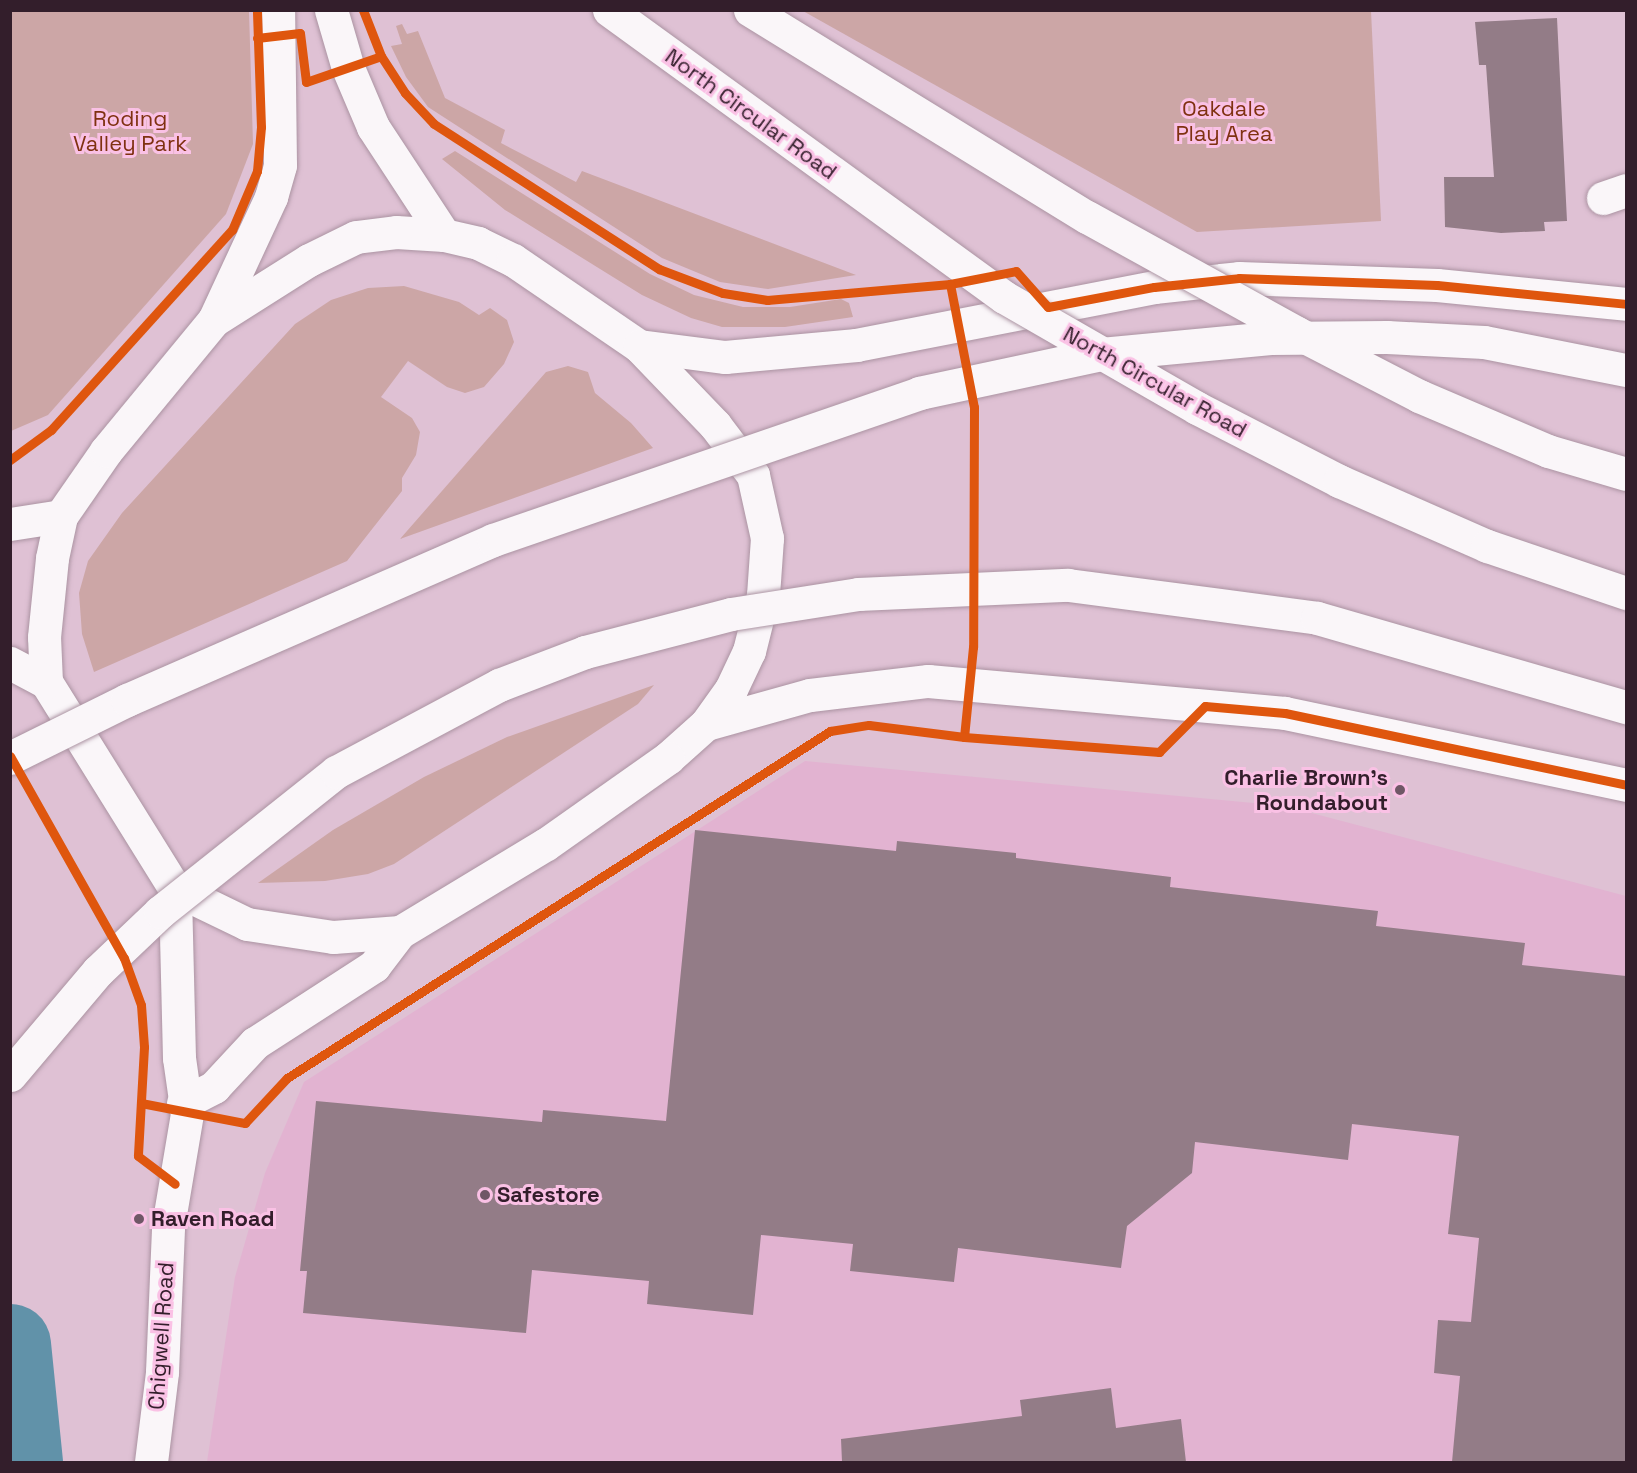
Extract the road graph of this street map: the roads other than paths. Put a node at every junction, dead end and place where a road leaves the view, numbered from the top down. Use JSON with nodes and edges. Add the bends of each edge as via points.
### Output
{"nodes":[{"id":1,"x":278,"y":10,"type":"edge"},
{"id":2,"x":331,"y":10,"type":"edge"},
{"id":3,"x":609,"y":10,"type":"edge"},
{"id":4,"x":750,"y":10,"type":"edge"},
{"id":5,"x":444,"y":235,"type":"junction"},
{"id":6,"x":1626,"y":304,"type":"edge"},
{"id":7,"x":214,"y":320,"type":"junction"},
{"id":8,"x":639,"y":345,"type":"junction"},
{"id":9,"x":1626,"y":370,"type":"edge"},
{"id":10,"x":1626,"y":474,"type":"edge"},
{"id":11,"x":62,"y":516,"type":"junction"},
{"id":12,"x":10,"y":524,"type":"edge"},
{"id":13,"x":1626,"y":593,"type":"edge"},
{"id":14,"x":10,"y":663,"type":"edge"},
{"id":15,"x":46,"y":682,"type":"junction"},
{"id":16,"x":1626,"y":706,"type":"edge"},
{"id":17,"x":706,"y":724,"type":"junction"},
{"id":18,"x":10,"y":758,"type":"edge"},
{"id":19,"x":1626,"y":785,"type":"edge"},
{"id":20,"x":175,"y":889,"type":"junction"},
{"id":21,"x":400,"y":932,"type":"junction"},
{"id":22,"x":10,"y":1075,"type":"edge"},
{"id":23,"x":183,"y":1103,"type":"junction"},
{"id":24,"x":151,"y":1462,"type":"edge"}],
"edges":[{"from":1,"to":7,"type":"main road","via":[[280,165],[267,206]]},
{"from":2,"to":5,"type":"main road","via":[[355,88],[373,127]]},
{"from":3,"to":13,"type":"main road","name":"North Circular Road","bridge":true,"via":[[1004,297],[1115,361],[1339,481],[1487,546]]},
{"from":4,"to":10,"type":"main road","bridge":true,"via":[[1087,217],[1298,333],[1419,396],[1548,451]]},
{"from":5,"to":7,"type":"main road","via":[[396,232],[356,237],[309,260]]},
{"from":5,"to":8,"type":"main road","via":[[478,243],[513,260]]},
{"from":6,"to":8,"type":"main road","via":[[1437,285],[1239,278],[1154,287],[856,345],[725,357]]},
{"from":7,"to":11,"type":"main road","via":[[106,451]]},
{"from":8,"to":17,"type":"main road","via":[[715,425],[753,475],[767,538],[763,595],[749,651],[731,689]]},
{"from":9,"to":18,"type":"main road","bridge":true,"via":[[1484,342],[1387,337],[1270,338],[1101,354],[919,393],[493,540],[128,700]]},
{"from":11,"to":12,"type":"main road"},
{"from":11,"to":15,"type":"main road","via":[[47,600]]},
{"from":14,"to":15,"type":"main road"},
{"from":15,"to":20,"type":"main road"},
{"from":16,"to":22,"type":"main road","bridge":true,"via":[[1317,618],[1068,585],[858,594],[731,614],[585,652],[499,685],[336,772],[160,912],[98,971]]},
{"from":17,"to":19,"type":"main road","via":[[810,695],[928,681],[1285,713]]},
{"from":17,"to":21,"type":"main road","via":[[668,758],[546,844]]},
{"from":20,"to":21,"type":"main road","via":[[247,924],[333,937]]},
{"from":20,"to":23,"type":"main road","name":"Chigwell Road"},
{"from":21,"to":23,"type":"main road","via":[[374,966],[255,1043],[214,1087]]},
{"from":23,"to":24,"type":"main road","name":"Chigwell Road","via":[[186,1113],[168,1226],[162,1372]]}]}
